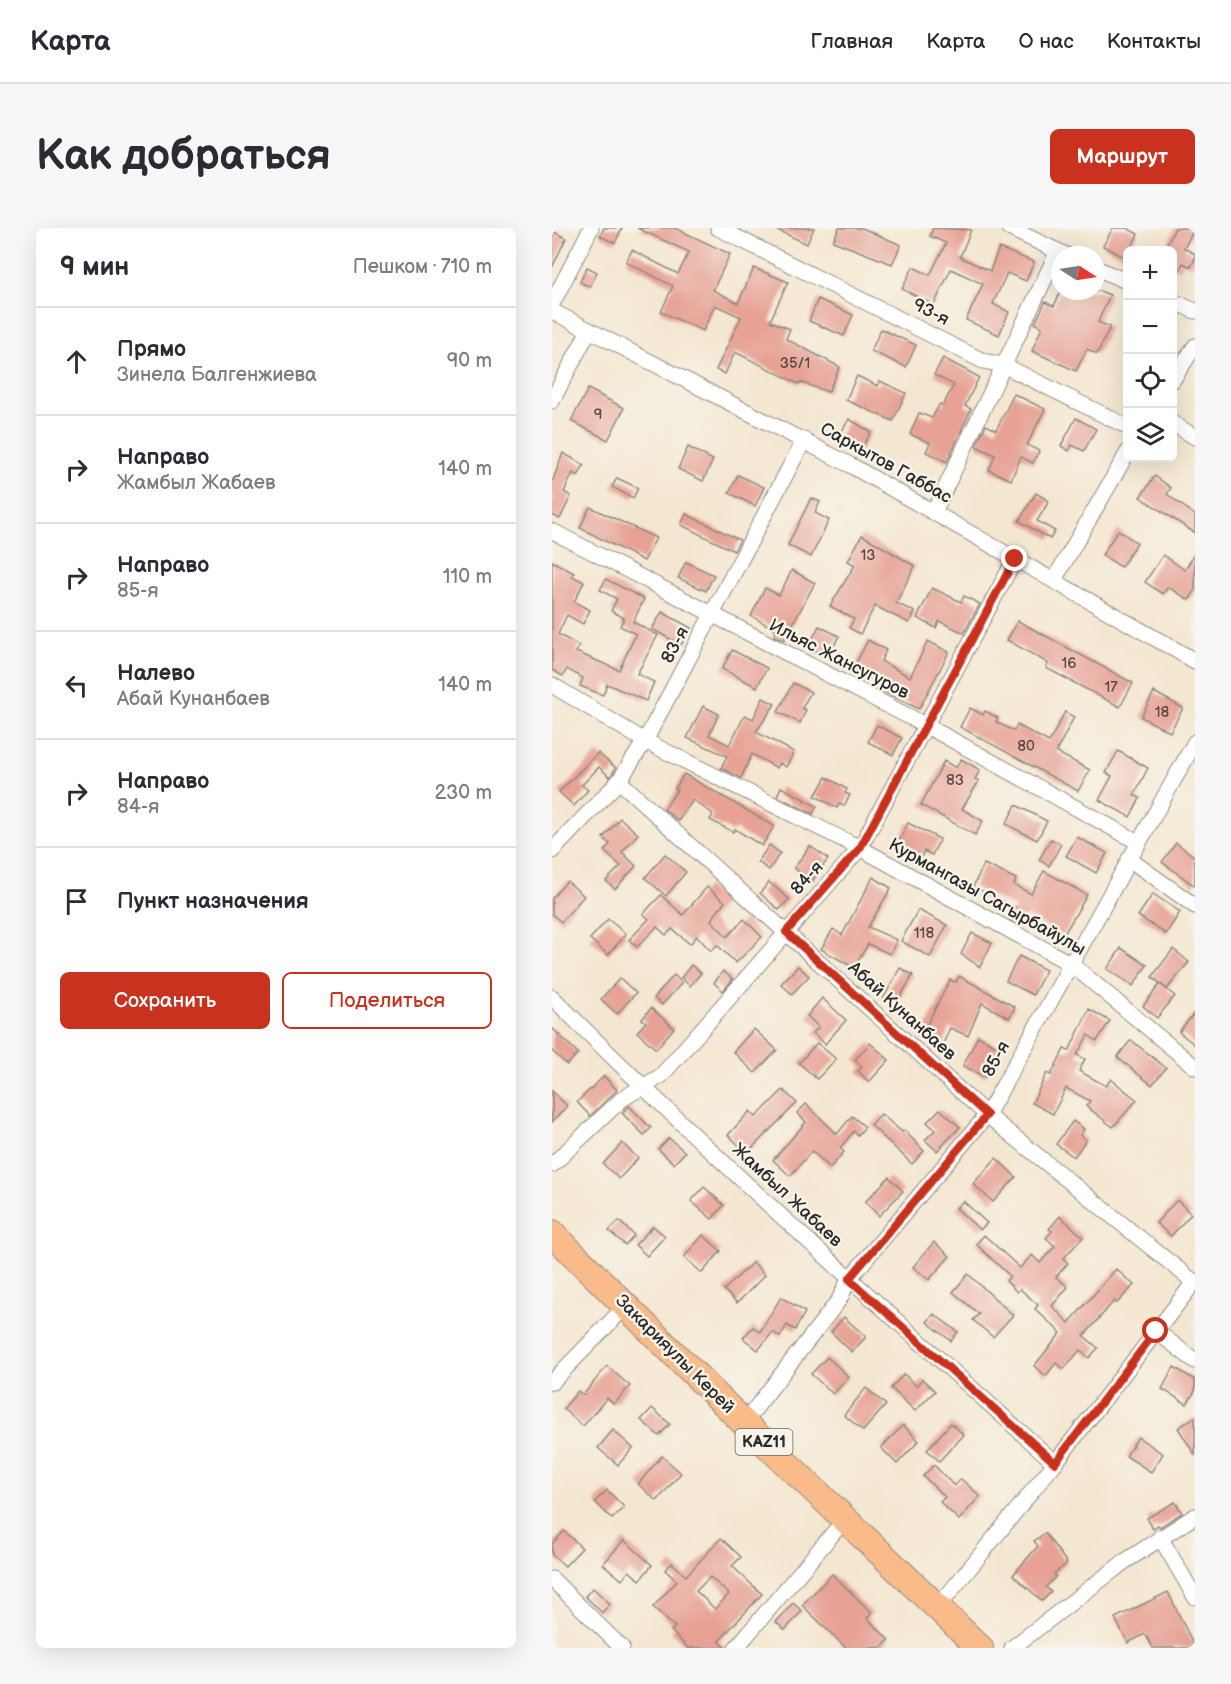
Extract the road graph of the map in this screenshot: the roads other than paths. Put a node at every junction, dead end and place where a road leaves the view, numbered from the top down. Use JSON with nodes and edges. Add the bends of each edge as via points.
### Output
{"nodes":[{"id":1,"x":591,"y":228,"type":"edge"},
{"id":2,"x":718,"y":228,"type":"edge"},
{"id":3,"x":1009,"y":228,"type":"edge"},
{"id":4,"x":1051,"y":247,"type":"edge"},
{"id":5,"x":1105,"y":272,"type":"edge"},
{"id":6,"x":1051,"y":276,"type":"edge"},
{"id":7,"x":1123,"y":280,"type":"edge"},
{"id":8,"x":1177,"y":303,"type":"edge"},
{"id":9,"x":552,"y":304,"type":"edge"},
{"id":10,"x":552,"y":311,"type":"edge"},
{"id":11,"x":1195,"y":311,"type":"edge"},
{"id":12,"x":589,"y":330,"type":"junction"},
{"id":13,"x":1195,"y":346,"type":"edge"},
{"id":14,"x":1003,"y":366,"type":"junction"},
{"id":15,"x":1177,"y":375,"type":"edge"},
{"id":16,"x":552,"y":402,"type":"edge"},
{"id":17,"x":1123,"y":425,"type":"edge"},
{"id":18,"x":1177,"y":425,"type":"edge"},
{"id":19,"x":1195,"y":436,"type":"edge"},
{"id":20,"x":804,"y":440,"type":"junction"},
{"id":21,"x":1123,"y":461,"type":"edge"},
{"id":22,"x":934,"y":512,"type":"junction"},
{"id":23,"x":552,"y":531,"type":"edge"},
{"id":24,"x":1015,"y":559,"type":"junction"},
{"id":25,"x":1054,"y":580,"type":"junction"},
{"id":26,"x":713,"y":616,"type":"junction"},
{"id":27,"x":1195,"y":661,"type":"edge"},
{"id":28,"x":552,"y":685,"type":"edge"},
{"id":29,"x":926,"y":725,"type":"junction"},
{"id":30,"x":645,"y":741,"type":"junction"},
{"id":31,"x":1195,"y":742,"type":"edge"},
{"id":32,"x":620,"y":781,"type":"junction"},
{"id":33,"x":1138,"y":842,"type":"junction"},
{"id":34,"x":860,"y":848,"type":"junction"},
{"id":35,"x":552,"y":850,"type":"edge"},
{"id":36,"x":1129,"y":859,"type":"junction"},
{"id":37,"x":1195,"y":906,"type":"edge"},
{"id":38,"x":786,"y":932,"type":"junction"},
{"id":39,"x":1071,"y":964,"type":"junction"},
{"id":40,"x":552,"y":997,"type":"edge"},
{"id":41,"x":1195,"y":1068,"type":"edge"},
{"id":42,"x":643,"y":1089,"type":"junction"},
{"id":43,"x":987,"y":1115,"type":"junction"},
{"id":44,"x":552,"y":1165,"type":"edge"},
{"id":45,"x":552,"y":1233,"type":"edge"},
{"id":46,"x":849,"y":1279,"type":"junction"},
{"id":47,"x":1195,"y":1282,"type":"edge"},
{"id":48,"x":627,"y":1305,"type":"junction"},
{"id":49,"x":1156,"y":1331,"type":"junction"},
{"id":50,"x":1195,"y":1361,"type":"edge"},
{"id":51,"x":552,"y":1382,"type":"edge"},
{"id":52,"x":744,"y":1422,"type":"junction"},
{"id":53,"x":1055,"y":1463,"type":"junction"},
{"id":54,"x":1195,"y":1516,"type":"edge"},
{"id":55,"x":846,"y":1518,"type":"junction"},
{"id":56,"x":1160,"y":1537,"type":"junction"},
{"id":57,"x":552,"y":1579,"type":"edge"},
{"id":58,"x":1195,"y":1597,"type":"edge"},
{"id":59,"x":939,"y":1607,"type":"junction"},
{"id":60,"x":972,"y":1646,"type":"edge"},
{"id":61,"x":622,"y":1648,"type":"edge"},
{"id":62,"x":736,"y":1648,"type":"edge"},
{"id":63,"x":1012,"y":1648,"type":"edge"}],
"edges":[{"from":1,"to":9,"type":"street"},
{"from":2,"to":14,"type":"street","name":"93-я","via":[[983,361]]},
{"from":3,"to":4,"type":"street"},
{"from":5,"to":7,"type":"street"},
{"from":6,"to":14,"type":"street"},
{"from":8,"to":11,"type":"street"},
{"from":10,"to":12,"type":"street","name":"Саркытов Габбас"},
{"from":12,"to":16,"type":"street"},
{"from":12,"to":20,"type":"street","name":"Саркытов Габбас"},
{"from":13,"to":15,"type":"street"},
{"from":14,"to":17,"type":"street","name":"93-я"},
{"from":14,"to":22,"type":"street"},
{"from":18,"to":19,"type":"street"},
{"from":20,"to":22,"type":"street","name":"Саркытов Габбас"},
{"from":20,"to":26,"type":"street","name":"83-я"},
{"from":21,"to":25,"type":"street"},
{"from":22,"to":24,"type":"street","name":"Саркытов Габбас"},
{"from":23,"to":26,"type":"street","name":"Ильяс Жансугуров"},
{"from":24,"to":25,"type":"street","name":"Саркытов Габбас"},
{"from":24,"to":29,"type":"street","name":"84-я"},
{"from":25,"to":27,"type":"street","name":"Саркытов Габбас"},
{"from":26,"to":29,"type":"street","name":"Ильяс Жансугуров"},
{"from":26,"to":30,"type":"street","name":"83-я"},
{"from":28,"to":30,"type":"street","name":"Курмангазы Сагырбайулы"},
{"from":29,"to":33,"type":"street","name":"Ильяс Жансугуров"},
{"from":29,"to":34,"type":"street","name":"84-я"},
{"from":30,"to":32,"type":"street","name":"83-я"},
{"from":30,"to":34,"type":"street","name":"Курмангазы Сагырбайулы"},
{"from":31,"to":33,"type":"street","name":"85-я"},
{"from":32,"to":35,"type":"street","name":"83-я"},
{"from":32,"to":38,"type":"street","name":"Абай Кунанбаев"},
{"from":33,"to":36,"type":"street","name":"85-я"},
{"from":34,"to":38,"type":"street","name":"84-я"},
{"from":34,"to":39,"type":"street","name":"Курмангазы Сагырбайулы"},
{"from":36,"to":37,"type":"street"},
{"from":36,"to":39,"type":"street","name":"85-я"},
{"from":38,"to":42,"type":"street","name":"84-я","via":[[661,1076]]},
{"from":38,"to":43,"type":"street","name":"Абай Кунанбаев"},
{"from":39,"to":41,"type":"street","name":"Курмангазы Сагырбайулы"},
{"from":39,"to":43,"type":"street","name":"85-я"},
{"from":40,"to":42,"type":"street","name":"Жамбыл Жабаев"},
{"from":42,"to":44,"type":"street","name":"84-я","via":[[622,1099]]},
{"from":42,"to":46,"type":"street","name":"Жамбыл Жабаев"},
{"from":43,"to":46,"type":"street","name":"85-я"},
{"from":43,"to":47,"type":"street","name":"Абай Кунанбаев"},
{"from":45,"to":48,"type":"highway","name":"Закарияулы Керей","number":"KAZ11"},
{"from":46,"to":52,"type":"street","name":"85-я","via":[[839,1300]]},
{"from":46,"to":53,"type":"street","name":"Жамбыл Жабаев"},
{"from":47,"to":49,"type":"street"},
{"from":48,"to":51,"type":"street"},
{"from":48,"to":52,"type":"highway","name":"Закарияулы Керей","number":"KAZ11"},
{"from":49,"to":50,"type":"street"},
{"from":49,"to":53,"type":"street"},
{"from":52,"to":55,"type":"highway","name":"Закарияулы Керей","number":"KAZ11"},
{"from":53,"to":59,"type":"street"},
{"from":54,"to":56,"type":"street"},
{"from":55,"to":59,"type":"highway","name":"Закарияулы Керей","number":"KAZ11"},
{"from":55,"to":62,"type":"street"},
{"from":56,"to":58,"type":"street"},
{"from":56,"to":63,"type":"street"},
{"from":57,"to":61,"type":"street"},
{"from":59,"to":60,"type":"highway","name":"Закарияулы Керей","number":"KAZ11"}]}
